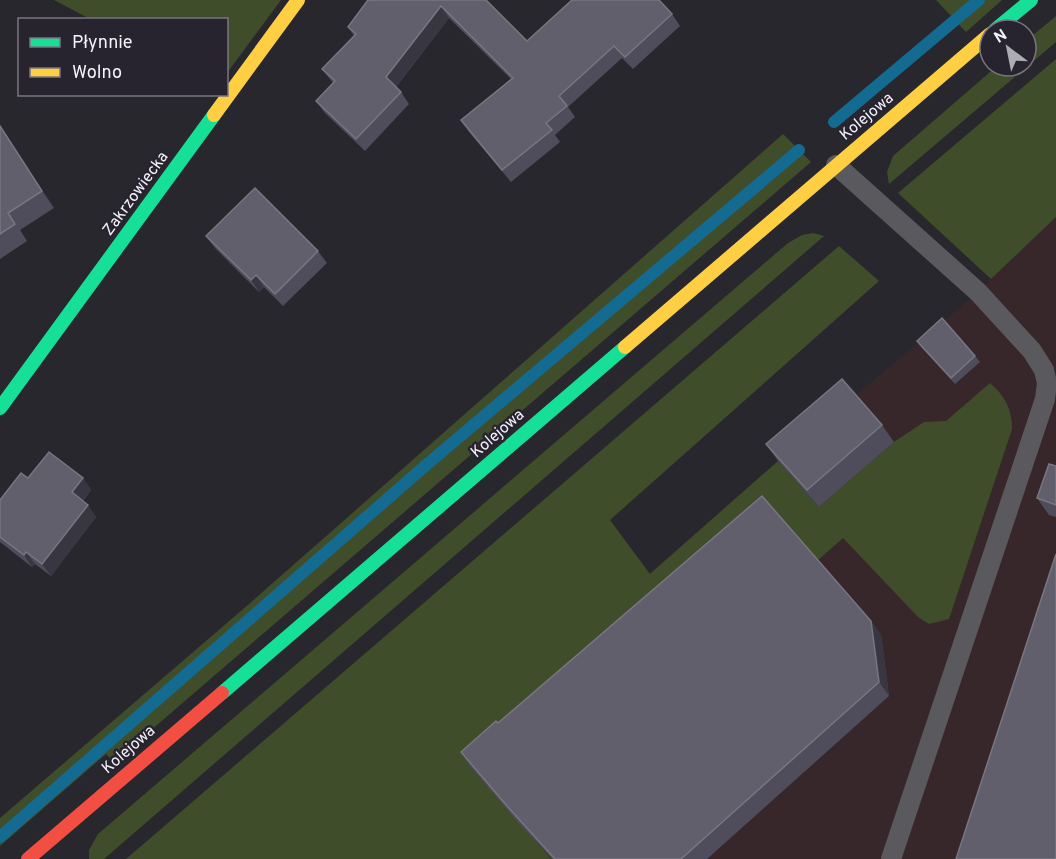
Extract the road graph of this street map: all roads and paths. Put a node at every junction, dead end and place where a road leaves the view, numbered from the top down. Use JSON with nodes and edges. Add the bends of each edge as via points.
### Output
{"nodes":[{"id":1,"x":298,"y":0,"type":"edge"},
{"id":2,"x":1030,"y":0,"type":"edge"},
{"id":3,"x":1009,"y":18,"type":"edge"},
{"id":4,"x":978,"y":44,"type":"edge"},
{"id":5,"x":228,"y":96,"type":"edge"},
{"id":6,"x":228,"y":96,"type":"edge"},
{"id":7,"x":836,"y":165,"type":"junction"},
{"id":8,"x":0,"y":408,"type":"edge"},
{"id":9,"x":28,"y":859,"type":"edge"},
{"id":10,"x":891,"y":859,"type":"edge"}],
"edges":[{"from":1,"to":6,"type":"street","name":"Zakrzowiecka"},
{"from":2,"to":3,"type":"street"},
{"from":4,"to":7,"type":"street","name":"Kolejowa"},
{"from":5,"to":8,"type":"street","name":"Zakrzowiecka"},
{"from":7,"to":9,"type":"street","name":"Kolejowa"},
{"from":7,"to":10,"type":"lane","via":[[978,292],[1032,351],[1047,383],[1045,399]]}]}
